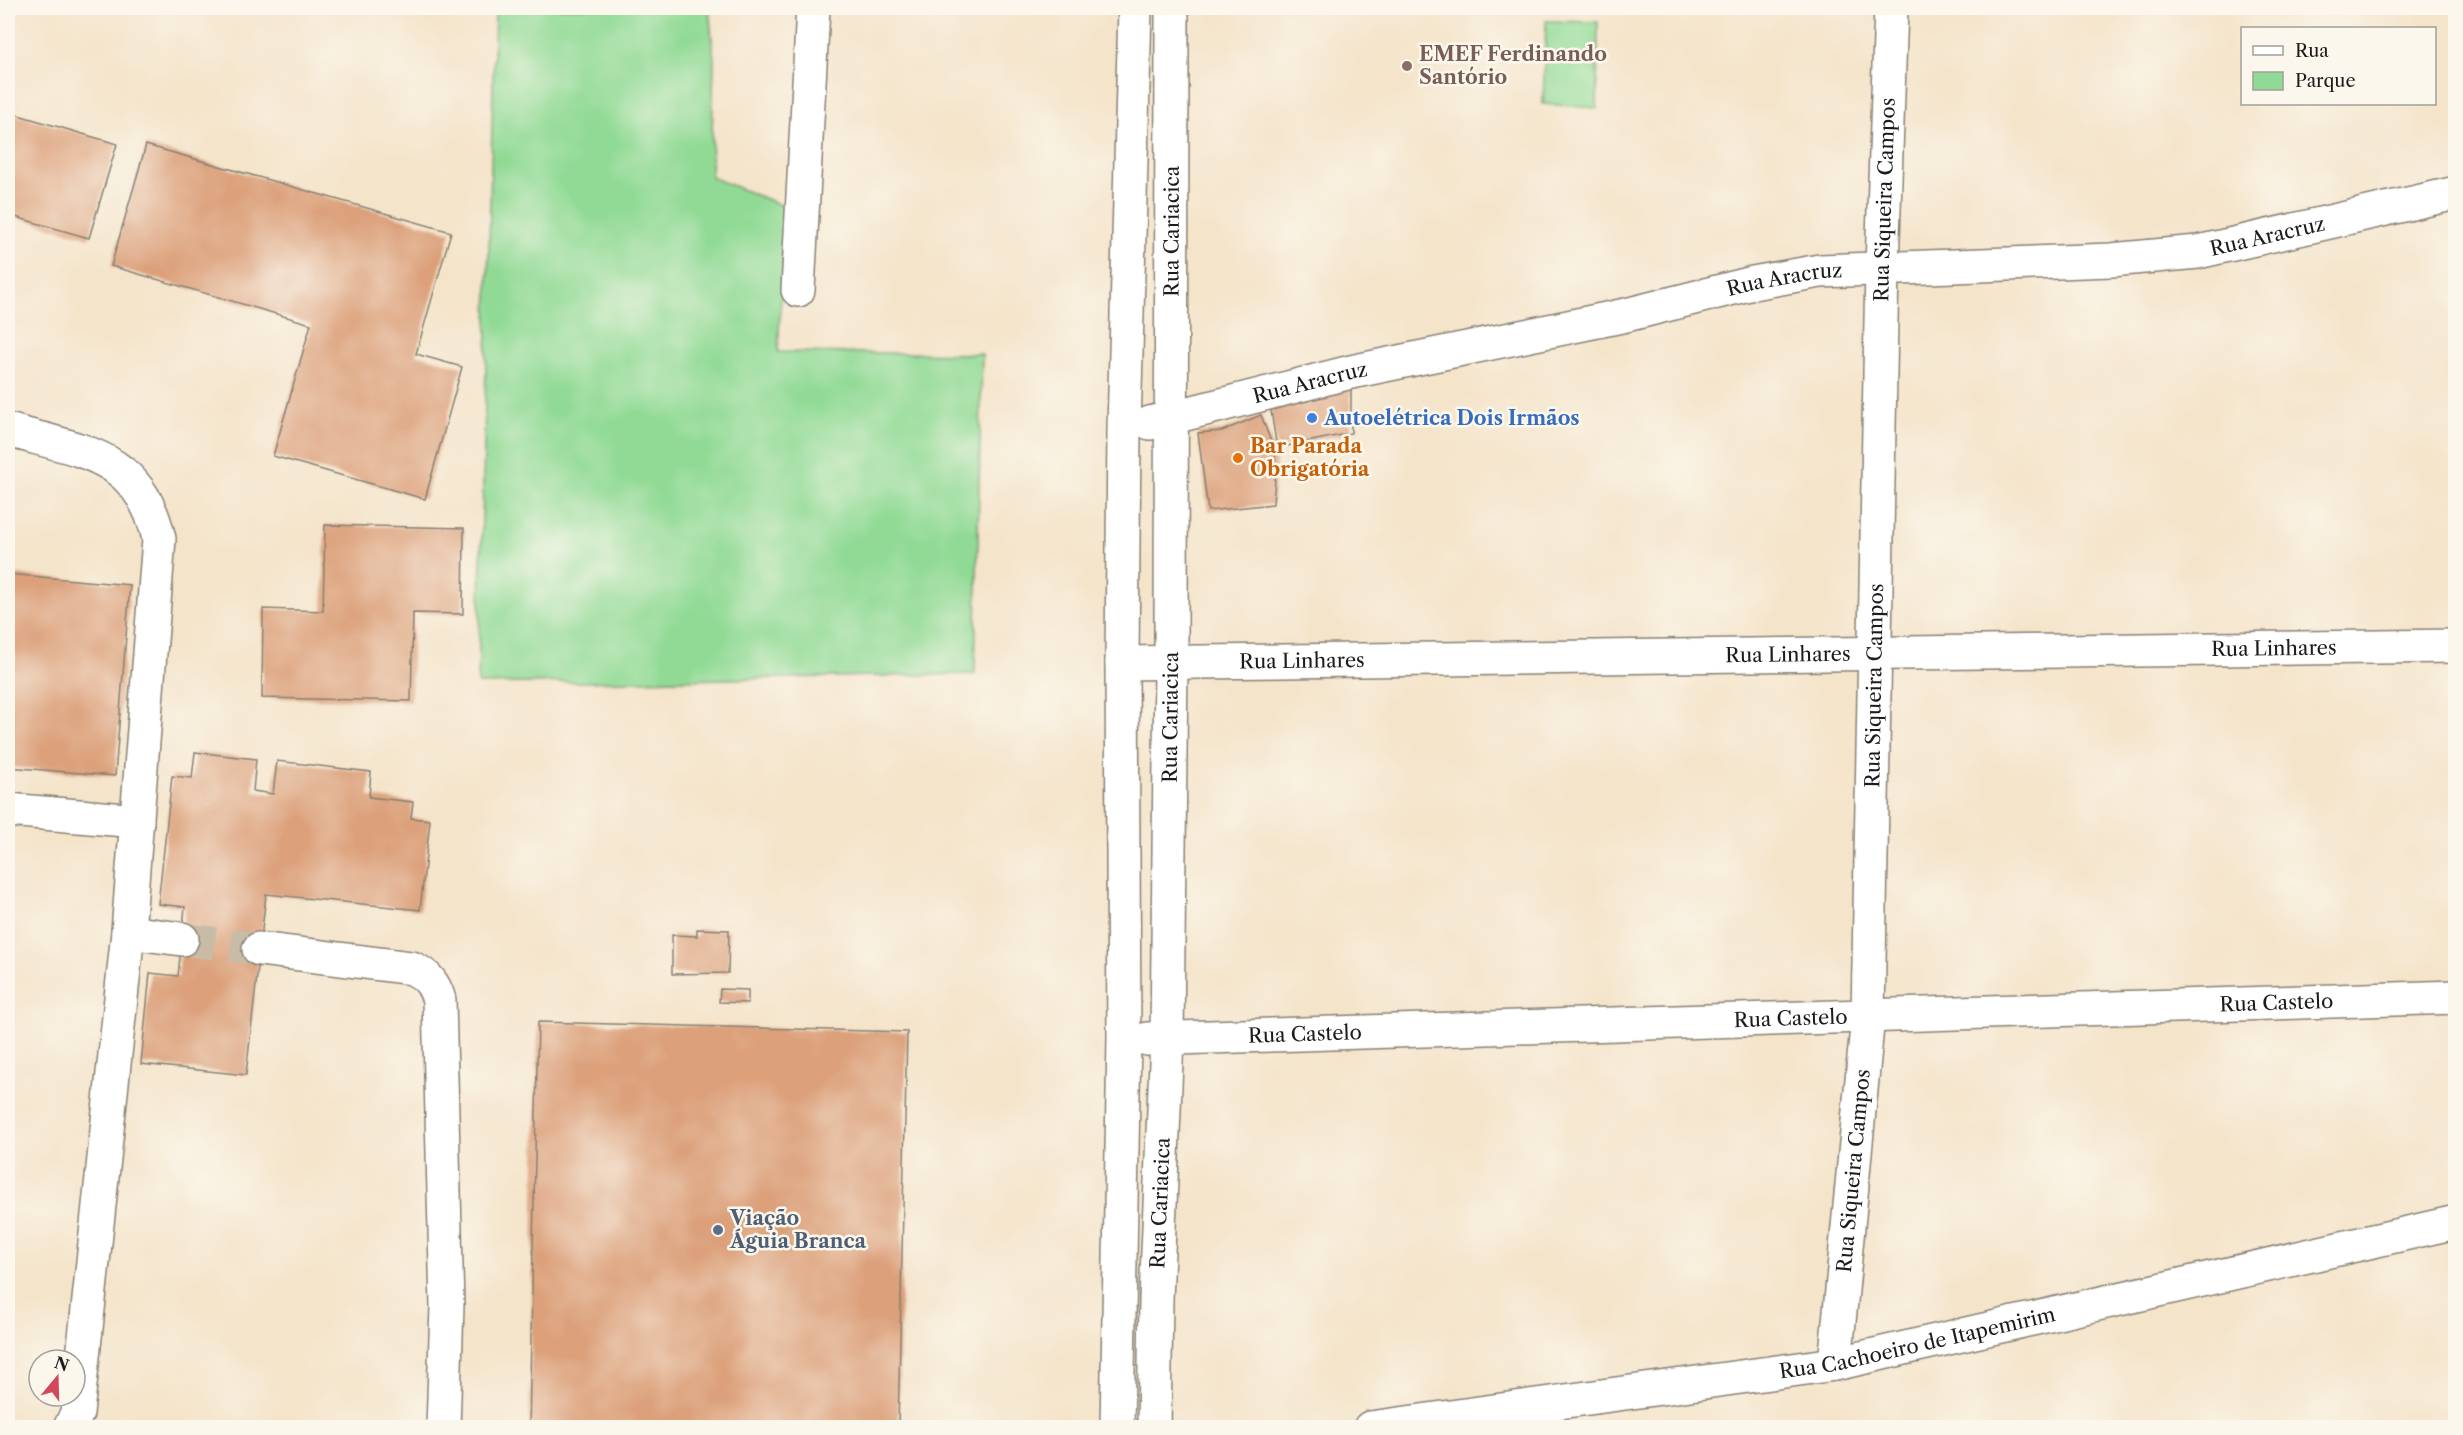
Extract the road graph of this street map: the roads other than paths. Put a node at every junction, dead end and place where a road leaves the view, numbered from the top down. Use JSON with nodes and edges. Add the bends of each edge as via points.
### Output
{"nodes":[{"id":1,"x":813,"y":8,"type":"edge"},
{"id":2,"x":1135,"y":8,"type":"edge"},
{"id":3,"x":1172,"y":8,"type":"edge"},
{"id":4,"x":1892,"y":8,"type":"edge"},
{"id":5,"x":2456,"y":193,"type":"edge"},
{"id":6,"x":1882,"y":267,"type":"junction"},
{"id":7,"x":798,"y":290,"type":"dead end"},
{"id":8,"x":1170,"y":419,"type":"junction"},
{"id":9,"x":1124,"y":429,"type":"junction"},
{"id":10,"x":8,"y":430,"type":"edge"},
{"id":11,"x":2456,"y":646,"type":"edge"},
{"id":12,"x":1876,"y":654,"type":"junction"},
{"id":13,"x":1122,"y":663,"type":"junction"},
{"id":14,"x":1171,"y":663,"type":"junction"},
{"id":15,"x":8,"y":810,"type":"edge"},
{"id":16,"x":137,"y":821,"type":"junction"},
{"id":17,"x":128,"y":932,"type":"junction"},
{"id":18,"x":182,"y":939,"type":"tunnel mouth"},
{"id":19,"x":260,"y":949,"type":"tunnel mouth"},
{"id":20,"x":2456,"y":998,"type":"edge"},
{"id":21,"x":1868,"y":1016,"type":"junction"},
{"id":22,"x":1124,"y":1038,"type":"junction"},
{"id":23,"x":1167,"y":1039,"type":"junction"},
{"id":24,"x":2456,"y":1222,"type":"edge"},
{"id":25,"x":1834,"y":1364,"type":"junction"},
{"id":26,"x":70,"y":1428,"type":"edge"},
{"id":27,"x":443,"y":1428,"type":"edge"},
{"id":28,"x":1117,"y":1428,"type":"edge"},
{"id":29,"x":1154,"y":1428,"type":"edge"},
{"id":30,"x":1370,"y":1428,"type":"edge"}],
"edges":[{"from":1,"to":7,"type":"street"},
{"from":2,"to":9,"type":"street","name":"Rua Cariacica"},
{"from":3,"to":8,"type":"street","name":"Rua Cariacica"},
{"from":4,"to":6,"type":"street","name":"Rua Siqueira Campos"},
{"from":5,"to":6,"type":"street","name":"Rua Aracruz","via":[[2198,252],[2111,260]]},
{"from":6,"to":8,"type":"street","name":"Rua Aracruz","via":[[1820,271],[1753,283],[1626,315],[1351,372]]},
{"from":6,"to":12,"type":"street","name":"Rua Siqueira Campos"},
{"from":8,"to":9,"type":"street","name":"Rua Aracruz"},
{"from":8,"to":14,"type":"street","name":"Rua Cariacica"},
{"from":9,"to":13,"type":"street","name":"Rua Cariacica"},
{"from":10,"to":16,"type":"street","via":[[93,454],[115,465],[146,498],[155,519],[159,539]]},
{"from":11,"to":12,"type":"street","name":"Rua Linhares"},
{"from":12,"to":14,"type":"street","name":"Rua Linhares"},
{"from":12,"to":21,"type":"street","name":"Rua Siqueira Campos"},
{"from":13,"to":14,"type":"street","name":"Rua Linhares"},
{"from":13,"to":22,"type":"street","name":"Rua Cariacica"},
{"from":14,"to":23,"type":"street","name":"Rua Cariacica"},
{"from":15,"to":16,"type":"street"},
{"from":16,"to":17,"type":"street"},
{"from":17,"to":18,"type":"street"},
{"from":17,"to":26,"type":"street","via":[[77,1413]]},
{"from":19,"to":27,"type":"street","via":[[412,968],[429,978],[436,988],[447,1306]]},
{"from":20,"to":21,"type":"street","name":"Rua Castelo"},
{"from":21,"to":23,"type":"street","name":"Rua Castelo"},
{"from":21,"to":25,"type":"street","name":"Rua Siqueira Campos"},
{"from":22,"to":23,"type":"street","name":"Rua Castelo"},
{"from":22,"to":28,"type":"street","name":"Rua Cariacica"},
{"from":23,"to":29,"type":"street","name":"Rua Cariacica"},
{"from":24,"to":25,"type":"street","name":"Rua Cachoeiro de Itapemirim"},
{"from":25,"to":30,"type":"street","name":"Rua Cachoeiro de Itapemirim"}]}
